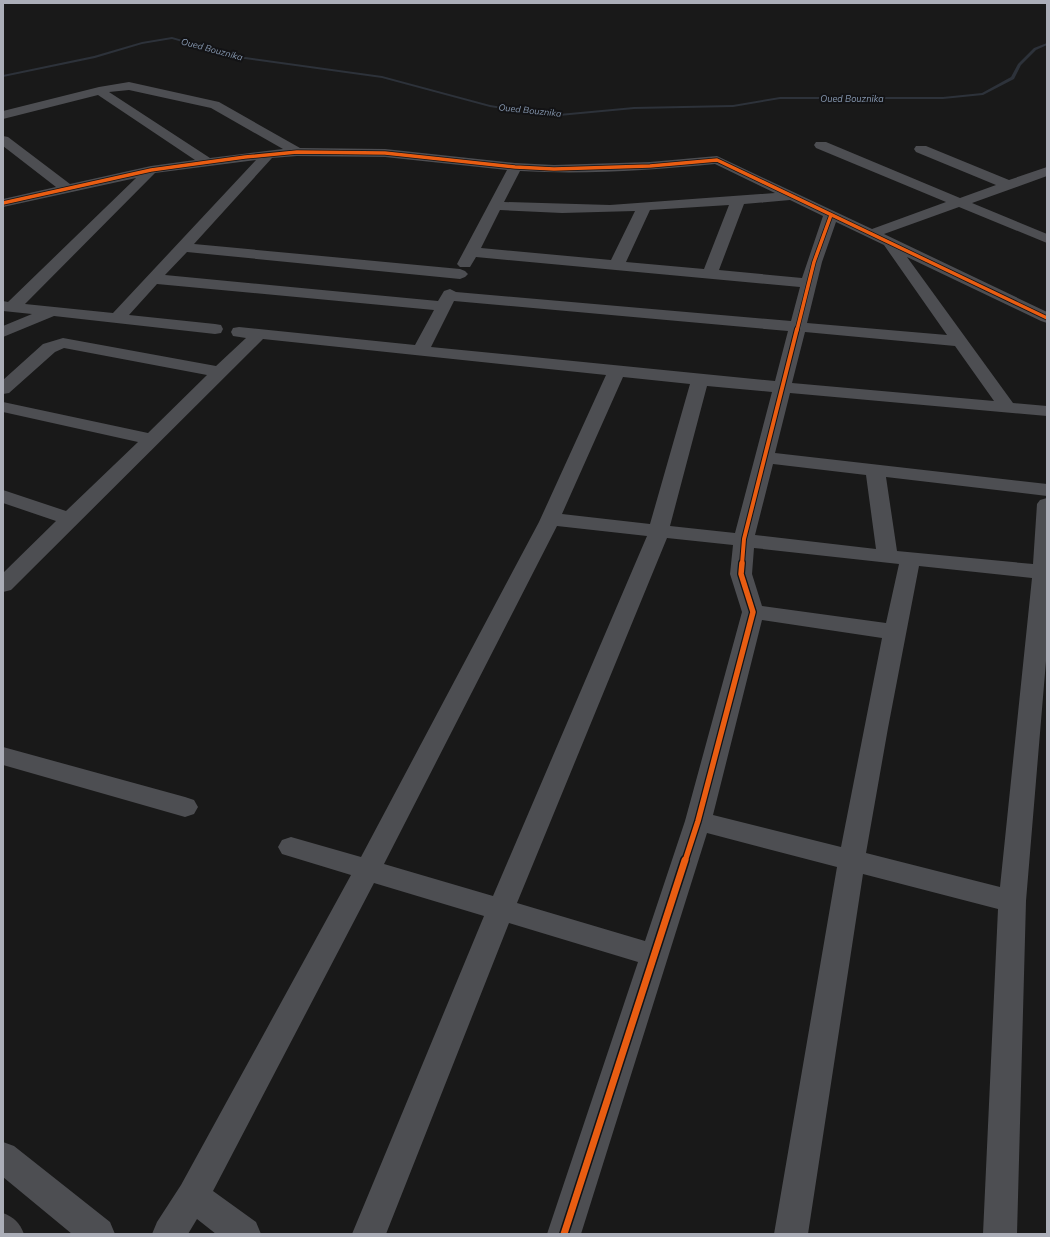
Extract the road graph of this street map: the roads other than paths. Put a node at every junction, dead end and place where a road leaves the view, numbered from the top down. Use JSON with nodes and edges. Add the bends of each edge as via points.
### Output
{"nodes":[{"id":1,"x":99,"y":91,"type":"junction"},
{"id":2,"x":3,"y":115,"type":"edge"},
{"id":3,"x":3,"y":140,"type":"edge"},
{"id":4,"x":821,"y":145,"type":"dead end"},
{"id":5,"x":921,"y":149,"type":"dead end"},
{"id":6,"x":297,"y":152,"type":"junction"},
{"id":7,"x":269,"y":154,"type":"junction"},
{"id":8,"x":208,"y":162,"type":"junction"},
{"id":9,"x":515,"y":167,"type":"junction"},
{"id":10,"x":151,"y":170,"type":"junction"},
{"id":11,"x":1047,"y":171,"type":"edge"},
{"id":12,"x":1009,"y":185,"type":"junction"},
{"id":13,"x":66,"y":188,"type":"junction"},
{"id":14,"x":791,"y":196,"type":"junction"},
{"id":15,"x":738,"y":200,"type":"junction"},
{"id":16,"x":960,"y":203,"type":"junction"},
{"id":17,"x":6,"y":204,"type":"edge"},
{"id":18,"x":495,"y":206,"type":"junction"},
{"id":19,"x":644,"y":207,"type":"junction"},
{"id":20,"x":831,"y":215,"type":"junction"},
{"id":21,"x":871,"y":234,"type":"junction"},
{"id":22,"x":1047,"y":239,"type":"edge"},
{"id":23,"x":890,"y":243,"type":"junction"},
{"id":24,"x":183,"y":247,"type":"junction"},
{"id":25,"x":472,"y":252,"type":"junction"},
{"id":26,"x":616,"y":266,"type":"junction"},
{"id":27,"x":460,"y":274,"type":"junction"},
{"id":28,"x":710,"y":274,"type":"junction"},
{"id":29,"x":154,"y":279,"type":"junction"},
{"id":30,"x":809,"y":283,"type":"junction"},
{"id":31,"x":446,"y":301,"type":"junction"},
{"id":32,"x":8,"y":307,"type":"edge"},
{"id":33,"x":51,"y":312,"type":"junction"},
{"id":34,"x":117,"y":318,"type":"junction"},
{"id":35,"x":1047,"y":318,"type":"edge"},
{"id":36,"x":798,"y":328,"type":"junction"},
{"id":37,"x":215,"y":329,"type":"dead end"},
{"id":38,"x":3,"y":332,"type":"edge"},
{"id":39,"x":239,"y":332,"type":"dead end"},
{"id":40,"x":259,"y":334,"type":"junction"},
{"id":41,"x":960,"y":341,"type":"junction"},
{"id":42,"x":420,"y":351,"type":"junction"},
{"id":43,"x":617,"y":371,"type":"junction"},
{"id":44,"x":220,"y":372,"type":"junction"},
{"id":45,"x":700,"y":380,"type":"junction"},
{"id":46,"x":781,"y":387,"type":"junction"},
{"id":47,"x":3,"y":389,"type":"edge"},
{"id":48,"x":3,"y":407,"type":"edge"},
{"id":49,"x":1008,"y":408,"type":"junction"},
{"id":50,"x":1047,"y":411,"type":"edge"},
{"id":51,"x":151,"y":439,"type":"junction"},
{"id":52,"x":765,"y":458,"type":"junction"},
{"id":53,"x":876,"y":470,"type":"junction"},
{"id":54,"x":1047,"y":490,"type":"edge"},
{"id":55,"x":3,"y":496,"type":"edge"},
{"id":56,"x":1047,"y":504,"type":"edge"},
{"id":57,"x":69,"y":519,"type":"junction"},
{"id":58,"x":550,"y":519,"type":"junction"},
{"id":59,"x":659,"y":530,"type":"junction"},
{"id":60,"x":744,"y":539,"type":"junction"},
{"id":61,"x":899,"y":558,"type":"junction"},
{"id":62,"x":1043,"y":572,"type":"junction"},
{"id":63,"x":3,"y":585,"type":"edge"},
{"id":64,"x":753,"y":612,"type":"junction"},
{"id":65,"x":894,"y":632,"type":"junction"},
{"id":66,"x":3,"y":756,"type":"edge"},
{"id":67,"x":185,"y":807,"type":"dead end"},
{"id":68,"x":698,"y":821,"type":"junction"},
{"id":69,"x":292,"y":847,"type":"dead end"},
{"id":70,"x":851,"y":860,"type":"junction"},
{"id":71,"x":368,"y":869,"type":"junction"},
{"id":72,"x":1012,"y":901,"type":"junction"},
{"id":73,"x":501,"y":910,"type":"junction"},
{"id":74,"x":654,"y":956,"type":"junction"},
{"id":75,"x":3,"y":1157,"type":"edge"},
{"id":76,"x":192,"y":1196,"type":"junction"},
{"id":77,"x":3,"y":1230,"type":"edge"},
{"id":78,"x":7,"y":1234,"type":"edge"},
{"id":79,"x":98,"y":1234,"type":"edge"},
{"id":80,"x":169,"y":1234,"type":"edge"},
{"id":81,"x":244,"y":1234,"type":"edge"},
{"id":82,"x":369,"y":1234,"type":"edge"},
{"id":83,"x":564,"y":1234,"type":"edge"},
{"id":84,"x":791,"y":1234,"type":"edge"},
{"id":85,"x":1000,"y":1234,"type":"edge"}],
"edges":[{"from":1,"to":2,"type":"street"},
{"from":1,"to":6,"type":"street","via":[[128,86],[215,105]]},
{"from":1,"to":8,"type":"street"},
{"from":3,"to":13,"type":"street"},
{"from":4,"to":16,"type":"street"},
{"from":5,"to":12,"type":"street"},
{"from":6,"to":7,"type":"street"},
{"from":6,"to":9,"type":"street","via":[[385,153]]},
{"from":7,"to":8,"type":"street"},
{"from":7,"to":24,"type":"street"},
{"from":8,"to":10,"type":"street"},
{"from":9,"to":14,"type":"street","via":[[593,169],[717,160]]},
{"from":9,"to":18,"type":"street"},
{"from":10,"to":13,"type":"street"},
{"from":10,"to":32,"type":"street"},
{"from":11,"to":12,"type":"street"},
{"from":12,"to":16,"type":"street"},
{"from":13,"to":17,"type":"street"},
{"from":14,"to":15,"type":"street"},
{"from":14,"to":20,"type":"street"},
{"from":15,"to":19,"type":"street"},
{"from":15,"to":28,"type":"street"},
{"from":16,"to":21,"type":"street"},
{"from":16,"to":22,"type":"street"},
{"from":18,"to":19,"type":"street","via":[[562,210]]},
{"from":18,"to":25,"type":"street"},
{"from":19,"to":26,"type":"street"},
{"from":20,"to":21,"type":"street"},
{"from":20,"to":30,"type":"street"},
{"from":21,"to":23,"type":"street"},
{"from":23,"to":35,"type":"street"},
{"from":23,"to":41,"type":"street"},
{"from":24,"to":27,"type":"street"},
{"from":24,"to":29,"type":"street"},
{"from":25,"to":26,"type":"street"},
{"from":25,"to":27,"type":"street"},
{"from":26,"to":28,"type":"street"},
{"from":27,"to":31,"type":"street"},
{"from":28,"to":30,"type":"street"},
{"from":29,"to":31,"type":"street"},
{"from":29,"to":34,"type":"street"},
{"from":30,"to":36,"type":"street"},
{"from":31,"to":36,"type":"street"},
{"from":31,"to":42,"type":"street"},
{"from":32,"to":33,"type":"street"},
{"from":33,"to":34,"type":"street"},
{"from":33,"to":38,"type":"street"},
{"from":34,"to":37,"type":"street"},
{"from":36,"to":41,"type":"street"},
{"from":36,"to":46,"type":"street"},
{"from":39,"to":40,"type":"street"},
{"from":40,"to":42,"type":"street"},
{"from":40,"to":44,"type":"street"},
{"from":41,"to":49,"type":"street"},
{"from":42,"to":43,"type":"street"},
{"from":43,"to":45,"type":"street"},
{"from":43,"to":58,"type":"street"},
{"from":44,"to":47,"type":"street","via":[[63,343],[49,348]]},
{"from":44,"to":51,"type":"street"},
{"from":45,"to":46,"type":"street"},
{"from":45,"to":59,"type":"street"},
{"from":46,"to":49,"type":"street"},
{"from":46,"to":52,"type":"street"},
{"from":48,"to":51,"type":"street"},
{"from":49,"to":50,"type":"street"},
{"from":51,"to":57,"type":"street"},
{"from":52,"to":53,"type":"street"},
{"from":52,"to":60,"type":"street"},
{"from":53,"to":54,"type":"street"},
{"from":53,"to":61,"type":"street"},
{"from":55,"to":57,"type":"street"},
{"from":56,"to":62,"type":"street"},
{"from":57,"to":63,"type":"street"},
{"from":58,"to":59,"type":"street"},
{"from":58,"to":71,"type":"street"},
{"from":59,"to":60,"type":"street"},
{"from":59,"to":73,"type":"street"},
{"from":60,"to":61,"type":"street"},
{"from":60,"to":64,"type":"street","via":[[740,574]]},
{"from":61,"to":62,"type":"street"},
{"from":61,"to":65,"type":"street"},
{"from":62,"to":72,"type":"street"},
{"from":64,"to":65,"type":"street"},
{"from":64,"to":68,"type":"street"},
{"from":65,"to":70,"type":"street"},
{"from":66,"to":67,"type":"street"},
{"from":68,"to":70,"type":"street"},
{"from":68,"to":74,"type":"street"},
{"from":69,"to":71,"type":"street"},
{"from":70,"to":72,"type":"street"},
{"from":70,"to":84,"type":"street"},
{"from":71,"to":73,"type":"street"},
{"from":71,"to":76,"type":"street"},
{"from":72,"to":85,"type":"street"},
{"from":73,"to":74,"type":"street"},
{"from":73,"to":82,"type":"street"},
{"from":74,"to":83,"type":"street"},
{"from":75,"to":79,"type":"street"},
{"from":76,"to":80,"type":"street"},
{"from":76,"to":81,"type":"street"},
{"from":77,"to":78,"type":"main road"}]}
